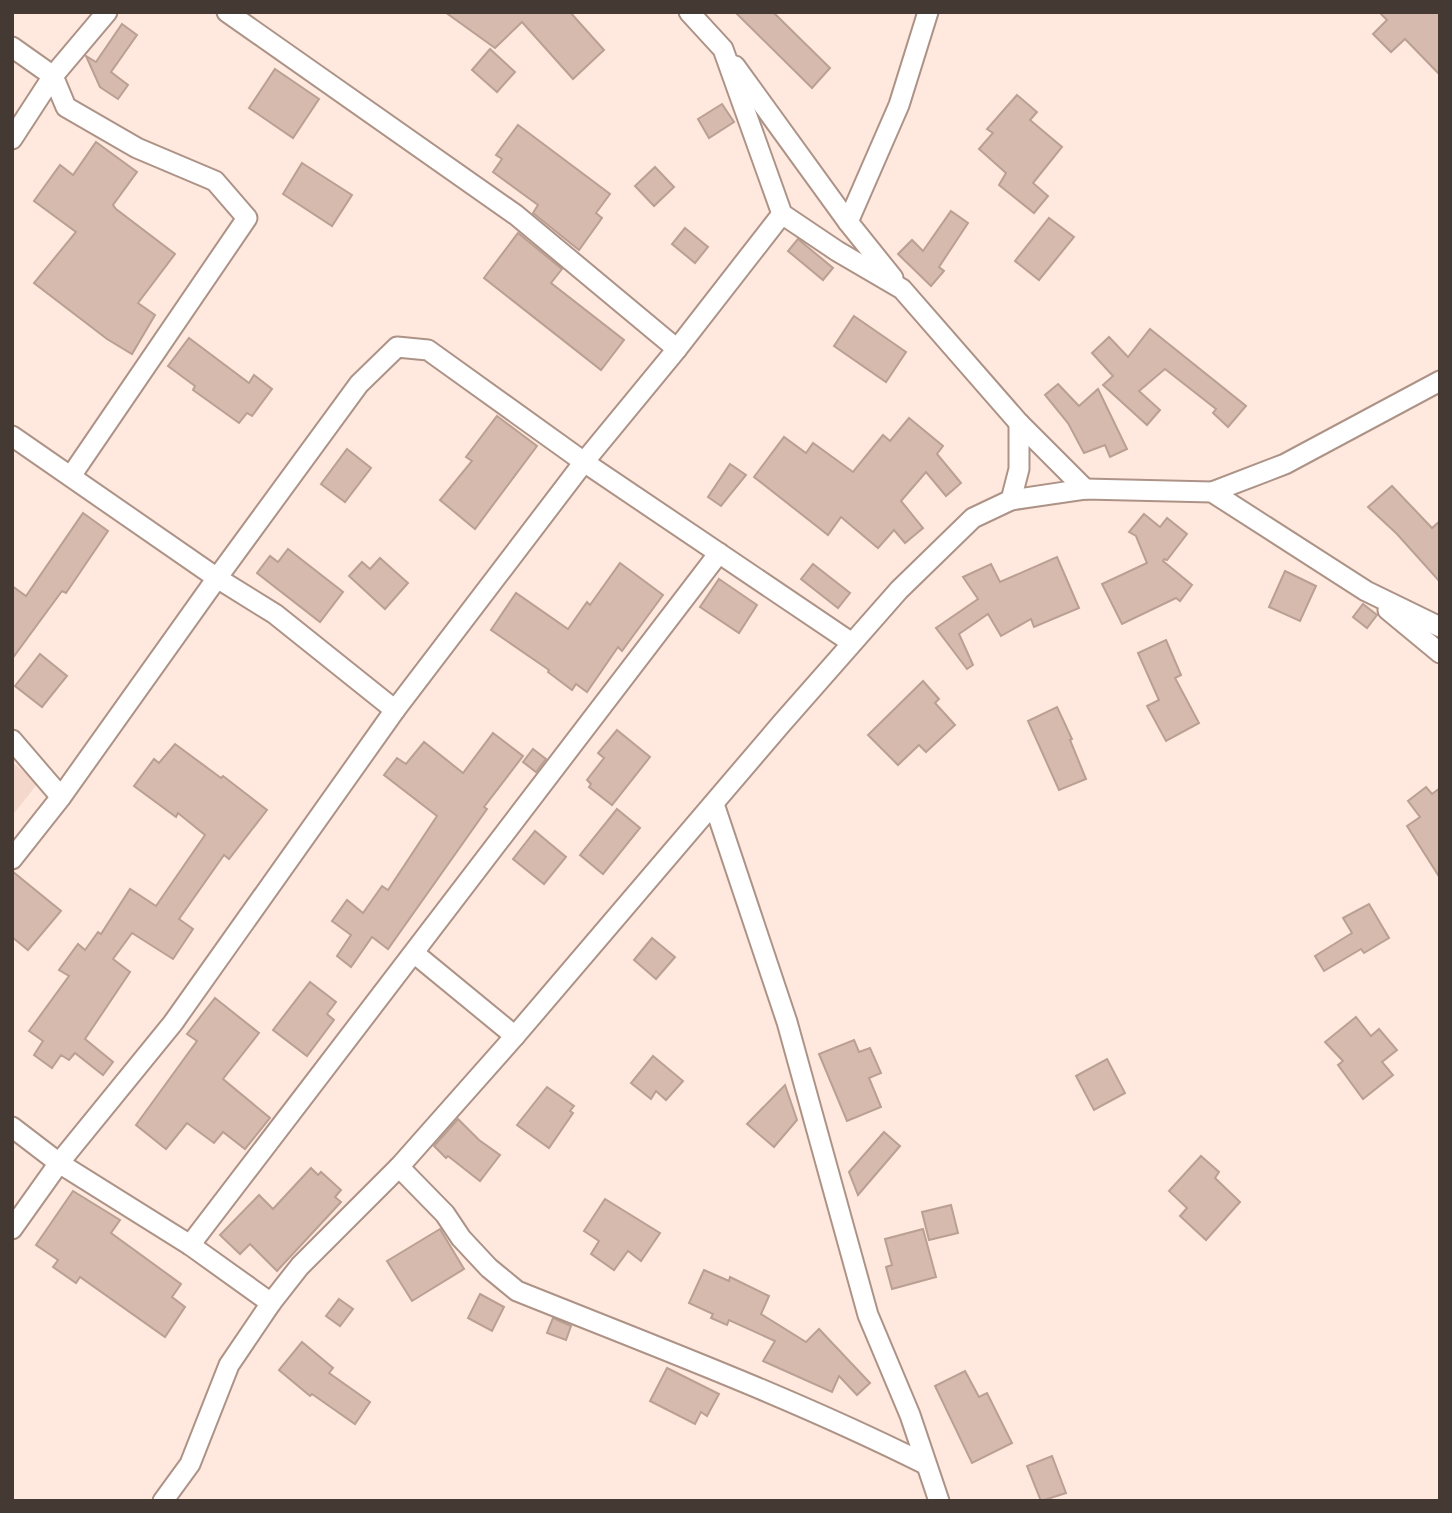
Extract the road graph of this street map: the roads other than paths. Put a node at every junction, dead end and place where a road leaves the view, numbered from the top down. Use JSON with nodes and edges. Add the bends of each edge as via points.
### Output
{"nodes":[{"id":1,"x":107,"y":12,"type":"edge"},
{"id":2,"x":227,"y":12,"type":"edge"},
{"id":3,"x":689,"y":12,"type":"edge"},
{"id":4,"x":928,"y":12,"type":"edge"},
{"id":5,"x":12,"y":47,"type":"edge"},
{"id":6,"x":723,"y":49,"type":"junction"},
{"id":7,"x":53,"y":76,"type":"junction"},
{"id":8,"x":12,"y":139,"type":"edge"},
{"id":9,"x":782,"y":214,"type":"junction"},
{"id":10,"x":848,"y":222,"type":"junction"},
{"id":11,"x":902,"y":289,"type":"junction"},
{"id":12,"x":677,"y":349,"type":"junction"},
{"id":13,"x":1440,"y":381,"type":"edge"},
{"id":14,"x":1019,"y":423,"type":"junction"},
{"id":15,"x":12,"y":436,"type":"edge"},
{"id":16,"x":584,"y":462,"type":"junction"},
{"id":17,"x":71,"y":476,"type":"junction"},
{"id":18,"x":1085,"y":489,"type":"junction"},
{"id":19,"x":1212,"y":492,"type":"junction"},
{"id":20,"x":1011,"y":500,"type":"junction"},
{"id":21,"x":719,"y":553,"type":"junction"},
{"id":22,"x":217,"y":578,"type":"junction"},
{"id":23,"x":1366,"y":591,"type":"junction"},
{"id":24,"x":1440,"y":627,"type":"edge"},
{"id":25,"x":852,"y":643,"type":"junction"},
{"id":26,"x":1440,"y":653,"type":"edge"},
{"id":27,"x":395,"y":710,"type":"junction"},
{"id":28,"x":12,"y":740,"type":"edge"},
{"id":29,"x":61,"y":797,"type":"junction"},
{"id":30,"x":714,"y":804,"type":"junction"},
{"id":31,"x":12,"y":859,"type":"edge"},
{"id":32,"x":414,"y":953,"type":"junction"},
{"id":33,"x":515,"y":1036,"type":"junction"},
{"id":34,"x":12,"y":1127,"type":"edge"},
{"id":35,"x":59,"y":1163,"type":"junction"},
{"id":36,"x":399,"y":1167,"type":"junction"},
{"id":37,"x":12,"y":1229,"type":"edge"},
{"id":38,"x":190,"y":1245,"type":"junction"},
{"id":39,"x":271,"y":1303,"type":"junction"},
{"id":40,"x":925,"y":1464,"type":"junction"},
{"id":41,"x":163,"y":1501,"type":"edge"},
{"id":42,"x":939,"y":1501,"type":"edge"}],
"edges":[{"from":1,"to":7,"type":"street"},
{"from":2,"to":12,"type":"street","via":[[516,215]]},
{"from":3,"to":6,"type":"street"},
{"from":4,"to":10,"type":"street","via":[[899,104]]},
{"from":5,"to":7,"type":"street"},
{"from":6,"to":9,"type":"street"},
{"from":6,"to":10,"type":"street"},
{"from":7,"to":8,"type":"street"},
{"from":7,"to":17,"type":"street","via":[[66,107],[137,148],[215,181],[247,218]]},
{"from":9,"to":11,"type":"street"},
{"from":9,"to":12,"type":"street"},
{"from":10,"to":11,"type":"street"},
{"from":11,"to":14,"type":"street"},
{"from":12,"to":16,"type":"street"},
{"from":13,"to":19,"type":"street","via":[[1285,464]]},
{"from":14,"to":18,"type":"street"},
{"from":14,"to":20,"type":"street","via":[[1019,469]]},
{"from":15,"to":17,"type":"street"},
{"from":16,"to":21,"type":"street"},
{"from":16,"to":22,"type":"street","via":[[428,350],[397,347],[359,384]]},
{"from":16,"to":27,"type":"street"},
{"from":17,"to":22,"type":"street"},
{"from":18,"to":19,"type":"street"},
{"from":18,"to":20,"type":"street"},
{"from":19,"to":23,"type":"street"},
{"from":20,"to":25,"type":"street","via":[[973,518]]},
{"from":21,"to":25,"type":"street"},
{"from":21,"to":32,"type":"street"},
{"from":22,"to":27,"type":"street","via":[[275,614]]},
{"from":22,"to":29,"type":"street"},
{"from":23,"to":24,"type":"street"},
{"from":23,"to":26,"type":"street"},
{"from":25,"to":30,"type":"street"},
{"from":27,"to":35,"type":"street","via":[[173,1023]]},
{"from":28,"to":29,"type":"street"},
{"from":29,"to":31,"type":"street"},
{"from":30,"to":33,"type":"street"},
{"from":30,"to":40,"type":"street","via":[[787,1022],[868,1315]]},
{"from":32,"to":33,"type":"street"},
{"from":32,"to":38,"type":"street"},
{"from":33,"to":36,"type":"street"},
{"from":34,"to":35,"type":"street"},
{"from":35,"to":37,"type":"street"},
{"from":35,"to":38,"type":"street"},
{"from":36,"to":39,"type":"street","via":[[300,1266]]},
{"from":36,"to":40,"type":"street","via":[[489,1268],[517,1291],[773,1394]]},
{"from":38,"to":39,"type":"street"},
{"from":39,"to":41,"type":"street","via":[[229,1366],[190,1464]]},
{"from":40,"to":42,"type":"street"}]}
